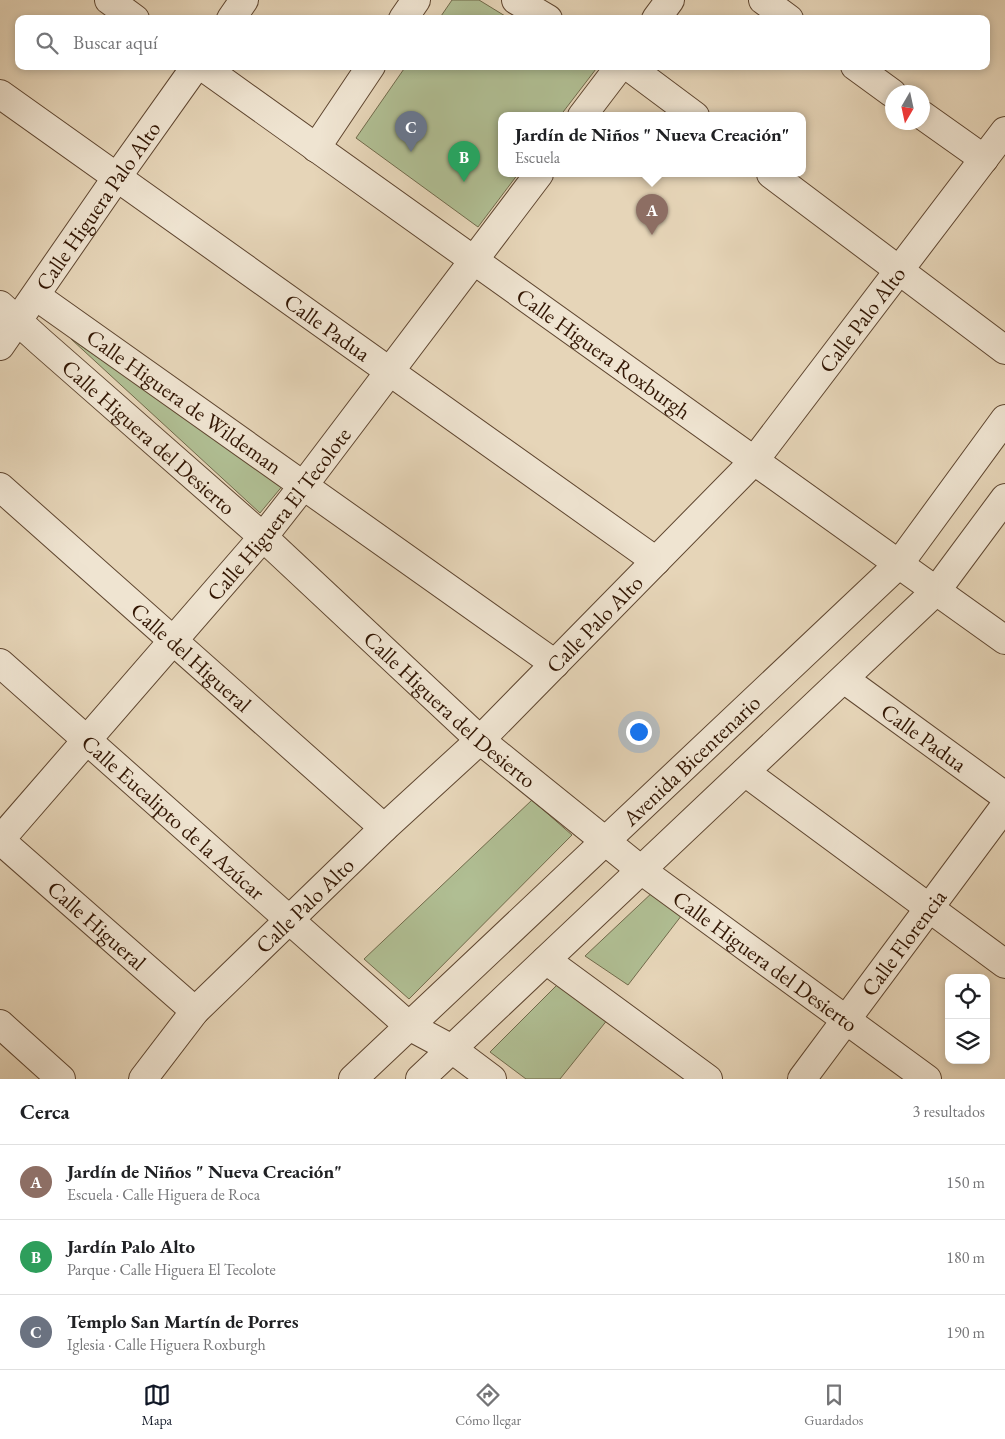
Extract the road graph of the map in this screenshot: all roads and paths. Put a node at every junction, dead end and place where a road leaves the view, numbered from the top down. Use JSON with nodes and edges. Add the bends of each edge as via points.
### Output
{"nodes":[{"id":1,"x":109,"y":0,"type":"edge"},
{"id":2,"x":244,"y":0,"type":"edge"},
{"id":3,"x":416,"y":0,"type":"edge"},
{"id":4,"x":516,"y":0,"type":"edge"},
{"id":5,"x":670,"y":0,"type":"edge"},
{"id":6,"x":763,"y":0,"type":"edge"},
{"id":7,"x":130,"y":15,"type":"edge"},
{"id":8,"x":233,"y":15,"type":"edge"},
{"id":9,"x":406,"y":15,"type":"edge"},
{"id":10,"x":541,"y":15,"type":"edge"},
{"id":11,"x":659,"y":15,"type":"edge"},
{"id":12,"x":784,"y":15,"type":"edge"},
{"id":13,"x":193,"y":70,"type":"edge"},
{"id":14,"x":208,"y":70,"type":"edge"},
{"id":15,"x":368,"y":70,"type":"edge"},
{"id":16,"x":617,"y":70,"type":"edge"},
{"id":17,"x":633,"y":70,"type":"edge"},
{"id":18,"x":860,"y":70,"type":"edge"},
{"id":19,"x":885,"y":88,"type":"edge"},
{"id":20,"x":0,"y":94,"type":"edge"},
{"id":21,"x":585,"y":112,"type":"edge"},
{"id":22,"x":690,"y":112,"type":"edge"},
{"id":23,"x":930,"y":121,"type":"edge"},
{"id":24,"x":1005,"y":131,"type":"edge"},
{"id":25,"x":316,"y":148,"type":"junction"},
{"id":26,"x":984,"y":159,"type":"junction"},
{"id":27,"x":117,"y":177,"type":"junction"},
{"id":28,"x":537,"y":177,"type":"edge"},
{"id":29,"x":775,"y":177,"type":"edge"},
{"id":30,"x":474,"y":260,"type":"junction"},
{"id":31,"x":899,"y":270,"type":"junction"},
{"id":32,"x":36,"y":296,"type":"junction"},
{"id":33,"x":9,"y":313,"type":"edge"},
{"id":34,"x":0,"y":346,"type":"edge"},
{"id":35,"x":1005,"y":350,"type":"edge"},
{"id":36,"x":389,"y":371,"type":"junction"},
{"id":37,"x":1005,"y":419,"type":"edge"},
{"id":38,"x":754,"y":461,"type":"junction"},
{"id":39,"x":303,"y":486,"type":"junction"},
{"id":40,"x":0,"y":487,"type":"edge"},
{"id":41,"x":1005,"y":498,"type":"edge"},
{"id":42,"x":263,"y":537,"type":"junction"},
{"id":43,"x":656,"y":561,"type":"junction"},
{"id":44,"x":899,"y":564,"type":"junction"},
{"id":45,"x":936,"y":591,"type":"junction"},
{"id":46,"x":173,"y":640,"type":"junction"},
{"id":47,"x":1005,"y":640,"type":"edge"},
{"id":48,"x":0,"y":663,"type":"edge"},
{"id":49,"x":555,"y":664,"type":"junction"},
{"id":50,"x":844,"y":679,"type":"junction"},
{"id":51,"x":87,"y":740,"type":"junction"},
{"id":52,"x":480,"y":740,"type":"junction"},
{"id":53,"x":744,"y":772,"type":"junction"},
{"id":54,"x":1005,"y":796,"type":"edge"},
{"id":55,"x":1005,"y":806,"type":"edge"},
{"id":56,"x":384,"y":828,"type":"junction"},
{"id":57,"x":0,"y":840,"type":"edge"},
{"id":58,"x":605,"y":842,"type":"junction"},
{"id":59,"x":641,"y":870,"type":"junction"},
{"id":60,"x":929,"y":908,"type":"junction"},
{"id":61,"x":290,"y":920,"type":"junction"},
{"id":62,"x":546,"y":960,"type":"junction"},
{"id":63,"x":1005,"y":964,"type":"edge"},
{"id":64,"x":194,"y":1011,"type":"junction"},
{"id":65,"x":846,"y":1020,"type":"junction"},
{"id":66,"x":0,"y":1024,"type":"edge"},
{"id":67,"x":409,"y":1026,"type":"junction"},
{"id":68,"x":452,"y":1048,"type":"junction"},
{"id":69,"x":61,"y":1079,"type":"edge"},
{"id":70,"x":143,"y":1079,"type":"edge"},
{"id":71,"x":353,"y":1079,"type":"edge"},
{"id":72,"x":420,"y":1079,"type":"edge"},
{"id":73,"x":492,"y":1079,"type":"edge"},
{"id":74,"x":708,"y":1079,"type":"edge"},
{"id":75,"x":802,"y":1079,"type":"edge"},
{"id":76,"x":927,"y":1079,"type":"edge"}],
"edges":[{"from":1,"to":7,"type":"street"},
{"from":2,"to":8,"type":"street"},
{"from":3,"to":9,"type":"street"},
{"from":4,"to":10,"type":"street"},
{"from":5,"to":11,"type":"street"},
{"from":6,"to":12,"type":"street"},
{"from":13,"to":27,"type":"street","name":"Calle Higuera Palo Alto"},
{"from":14,"to":25,"type":"street","name":"Calle Higuera Roxburgh"},
{"from":15,"to":25,"type":"street"},
{"from":16,"to":21,"type":"street"},
{"from":17,"to":22,"type":"street"},
{"from":18,"to":19,"type":"street"},
{"from":20,"to":27,"type":"street","name":"Calle Padua"},
{"from":23,"to":26,"type":"street"},
{"from":24,"to":26,"type":"street","name":"Calle Palo Alto"},
{"from":25,"to":30,"type":"street","name":"Calle Higuera Roxburgh"},
{"from":26,"to":31,"type":"street","name":"Calle Palo Alto"},
{"from":27,"to":32,"type":"street","name":"Calle Higuera Palo Alto"},
{"from":27,"to":36,"type":"street","name":"Calle Padua"},
{"from":28,"to":30,"type":"street","name":"Calle Higuera El Tecolote"},
{"from":29,"to":31,"type":"street"},
{"from":30,"to":36,"type":"street","name":"Calle Higuera El Tecolote"},
{"from":30,"to":38,"type":"street","name":"Calle Higuera Roxburgh"},
{"from":31,"to":35,"type":"street"},
{"from":31,"to":38,"type":"street","name":"Calle Palo Alto"},
{"from":32,"to":33,"type":"street","name":"Calle Higuera Palo Alto"},
{"from":32,"to":39,"type":"street","name":"Calle Higuera de Wildeman"},
{"from":33,"to":34,"type":"street","name":"Calle Higuera Palo Alto"},
{"from":33,"to":42,"type":"street","name":"Calle Higuera del Desierto"},
{"from":36,"to":39,"type":"street","name":"Calle Higuera El Tecolote"},
{"from":36,"to":43,"type":"street","name":"Calle Padua"},
{"from":37,"to":44,"type":"street","name":"Avenida Bicentenario"},
{"from":38,"to":43,"type":"street","name":"Calle Palo Alto"},
{"from":38,"to":44,"type":"street","name":"Calle Higuera Roxburgh"},
{"from":39,"to":42,"type":"street","name":"Calle Higuera El Tecolote"},
{"from":39,"to":49,"type":"street","name":"Calle Higuera de Wildeman"},
{"from":40,"to":46,"type":"street","name":"Calle del Higueral"},
{"from":41,"to":45,"type":"street","name":"Avenida Bicentenario"},
{"from":42,"to":46,"type":"street","name":"Calle Higuera El Tecolote"},
{"from":42,"to":52,"type":"street","name":"Calle Higuera del Desierto"},
{"from":43,"to":49,"type":"street","name":"Calle Palo Alto"},
{"from":44,"to":45,"type":"street","name":"Calle Higuera Roxburgh"},
{"from":44,"to":58,"type":"street","name":"Avenida Bicentenario"},
{"from":45,"to":47,"type":"street","name":"Calle Higuera Roxburgh"},
{"from":45,"to":50,"type":"street","name":"Avenida Bicentenario"},
{"from":46,"to":51,"type":"street","name":"Calle Higuera El Tecolote"},
{"from":46,"to":56,"type":"street","name":"Calle del Higueral"},
{"from":48,"to":51,"type":"street","name":"Calle Eucalipto de la Azúcar"},
{"from":49,"to":52,"type":"street","name":"Calle Palo Alto"},
{"from":50,"to":53,"type":"street","name":"Avenida Bicentenario"},
{"from":50,"to":54,"type":"street","name":"Calle Padua"},
{"from":51,"to":57,"type":"street","name":"Calle Higuera El Tecolote"},
{"from":51,"to":61,"type":"street","name":"Calle Eucalipto de la Azúcar"},
{"from":52,"to":56,"type":"street","name":"Calle Palo Alto"},
{"from":52,"to":58,"type":"street","name":"Calle Higuera del Desierto"},
{"from":53,"to":59,"type":"street","name":"Avenida Bicentenario"},
{"from":53,"to":60,"type":"street"},
{"from":55,"to":60,"type":"street","name":"Calle Florencia"},
{"from":56,"to":61,"type":"street","name":"Calle Palo Alto"},
{"from":57,"to":64,"type":"street","name":"Calle Higueral"},
{"from":58,"to":59,"type":"street","name":"Calle Higuera del Desierto"},
{"from":58,"to":67,"type":"street","name":"Avenida Bicentenario"},
{"from":59,"to":62,"type":"street","name":"Avenida Bicentenario"},
{"from":59,"to":65,"type":"street","name":"Calle Higuera del Desierto"},
{"from":60,"to":63,"type":"street"},
{"from":60,"to":65,"type":"street","name":"Calle Florencia"},
{"from":61,"to":64,"type":"street","name":"Calle Palo Alto"},
{"from":61,"to":67,"type":"street","name":"Calle Eucalipto de la Azúcar"},
{"from":62,"to":68,"type":"street","name":"Avenida Bicentenario"},
{"from":62,"to":74,"type":"street"},
{"from":64,"to":70,"type":"street","name":"Calle Palo Alto"},
{"from":65,"to":75,"type":"street","name":"Calle Florencia"},
{"from":65,"to":76,"type":"street","name":"Calle Higuera del Desierto"},
{"from":66,"to":69,"type":"street"},
{"from":67,"to":68,"type":"street","name":"Calle Eucalipto de la Azúcar"},
{"from":67,"to":71,"type":"street","name":"Avenida Bicentenario"},
{"from":68,"to":72,"type":"street","name":"Avenida Bicentenario"},
{"from":68,"to":73,"type":"street","name":"Calle Eucalipto de la Azúcar"}]}
